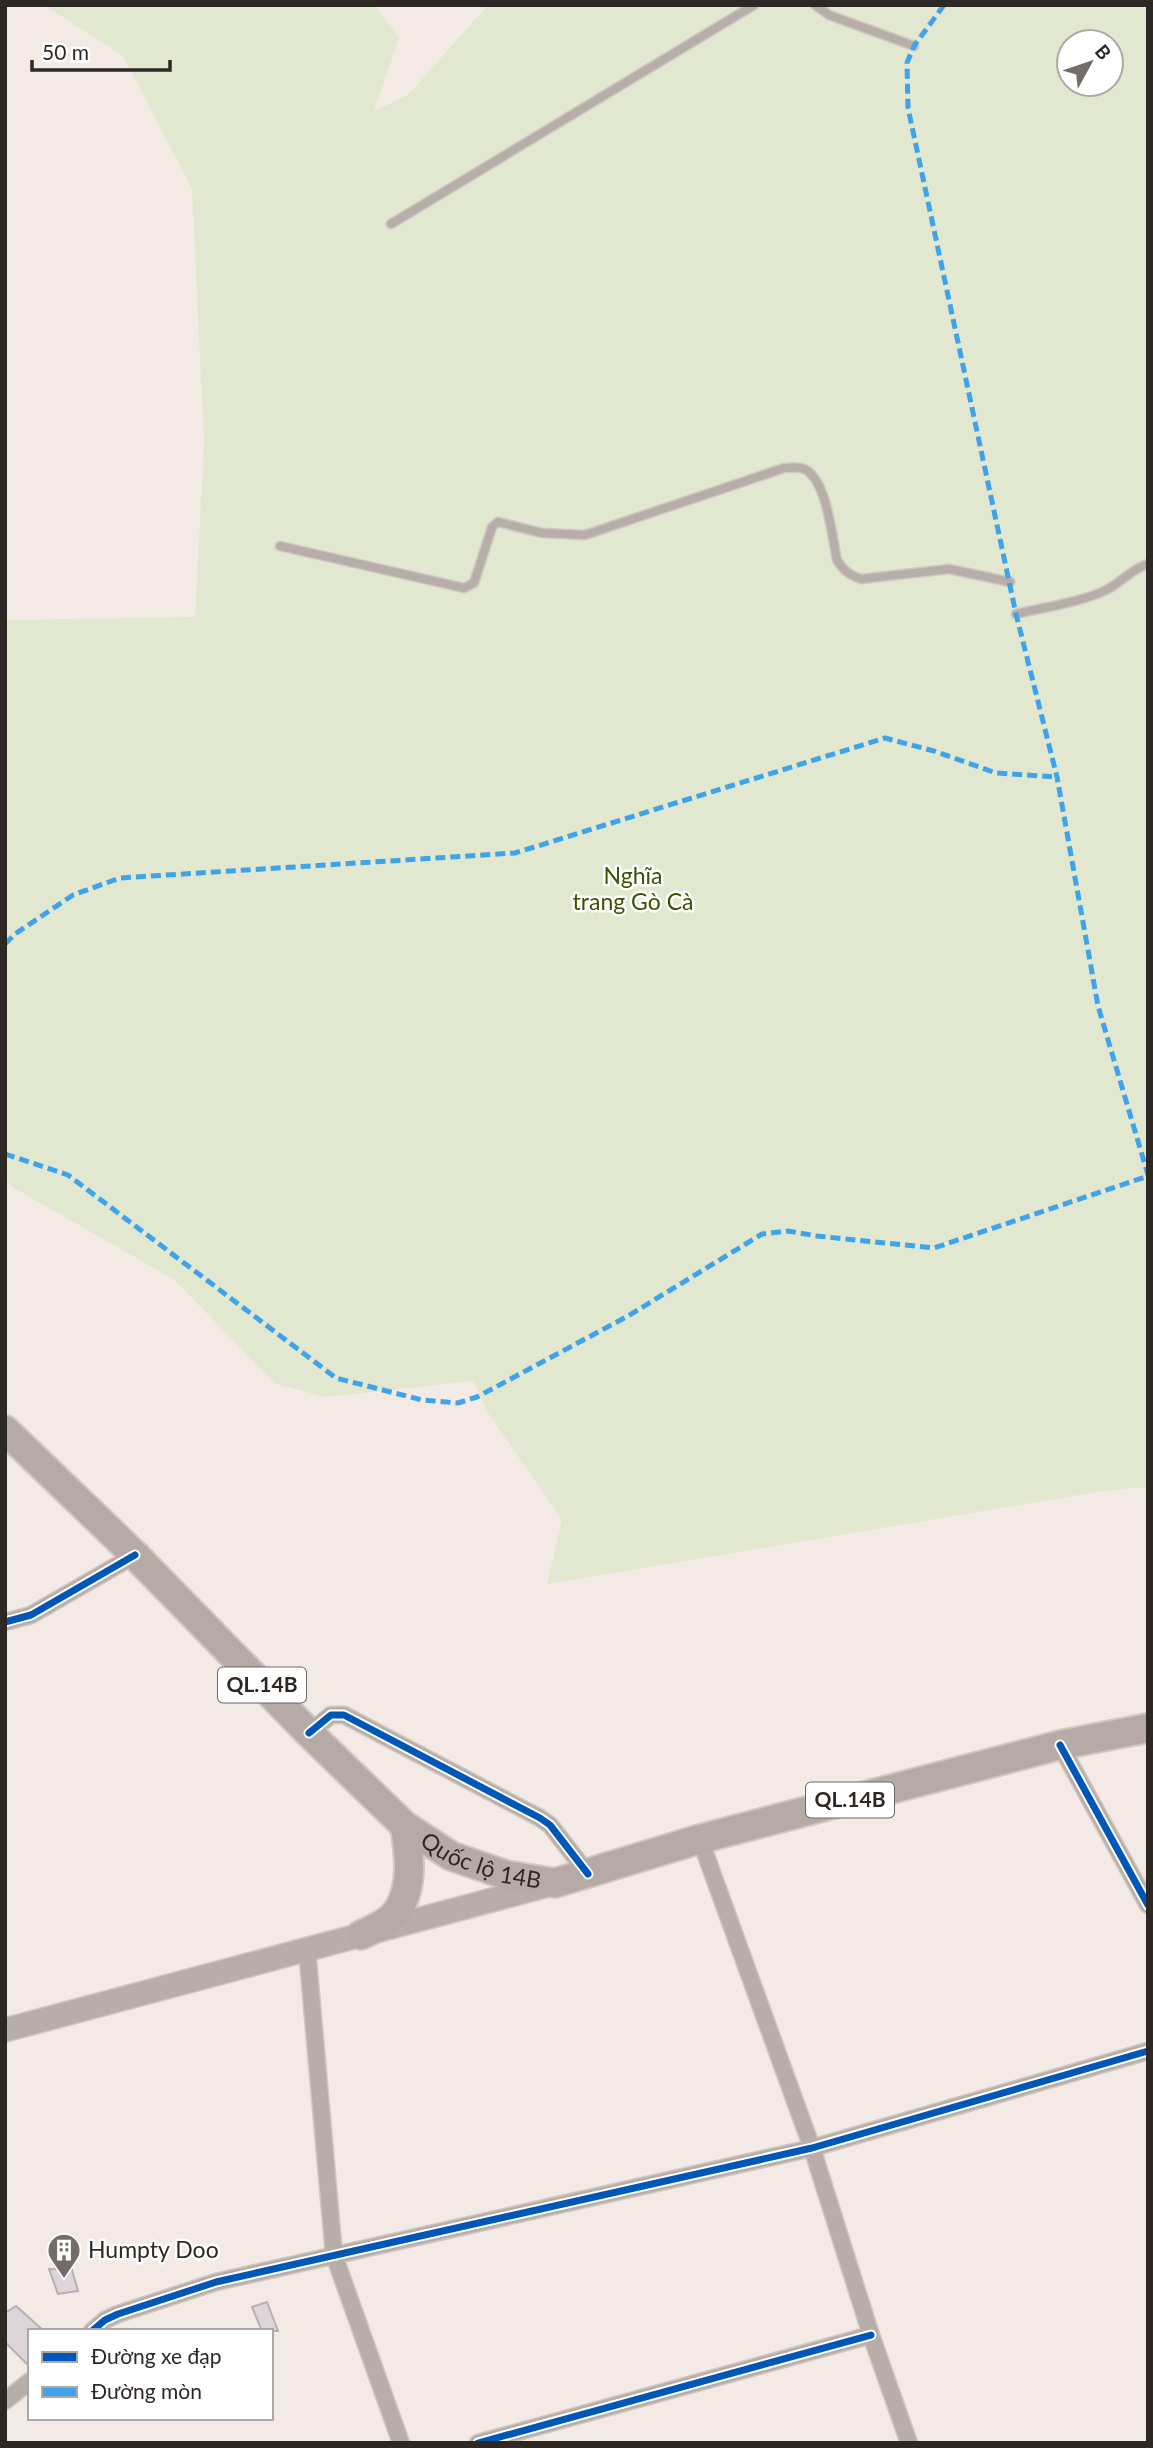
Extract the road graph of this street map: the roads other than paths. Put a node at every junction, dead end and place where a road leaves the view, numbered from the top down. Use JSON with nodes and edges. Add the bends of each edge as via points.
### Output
{"nodes":[{"id":1,"x":754,"y":5,"type":"edge"},
{"id":2,"x":814,"y":5,"type":"edge"},
{"id":3,"x":914,"y":46,"type":"dead end"},
{"id":4,"x":391,"y":224,"type":"dead end"},
{"id":5,"x":279,"y":546,"type":"dead end"},
{"id":6,"x":1148,"y":564,"type":"edge"},
{"id":7,"x":1010,"y":582,"type":"dead end"},
{"id":8,"x":1016,"y":614,"type":"dead end"},
{"id":9,"x":5,"y":1430,"type":"edge"},
{"id":10,"x":135,"y":1555,"type":"junction"},
{"id":11,"x":5,"y":1622,"type":"edge"},
{"id":12,"x":1148,"y":1728,"type":"edge"},
{"id":13,"x":309,"y":1733,"type":"junction"},
{"id":14,"x":1060,"y":1745,"type":"junction"},
{"id":15,"x":405,"y":1826,"type":"junction"},
{"id":16,"x":700,"y":1839,"type":"junction"},
{"id":17,"x":588,"y":1874,"type":"junction"},
{"id":18,"x":555,"y":1883,"type":"junction"},
{"id":19,"x":1148,"y":1905,"type":"edge"},
{"id":20,"x":361,"y":1935,"type":"junction"},
{"id":21,"x":307,"y":1949,"type":"junction"},
{"id":22,"x":5,"y":2030,"type":"edge"},
{"id":23,"x":1148,"y":2051,"type":"edge"},
{"id":24,"x":812,"y":2148,"type":"junction"},
{"id":25,"x":334,"y":2255,"type":"junction"},
{"id":26,"x":94,"y":2329,"type":"edge"},
{"id":27,"x":871,"y":2335,"type":"junction"},
{"id":28,"x":28,"y":2383,"type":"edge"},
{"id":29,"x":5,"y":2401,"type":"edge"},
{"id":30,"x":401,"y":2443,"type":"edge"},
{"id":31,"x":478,"y":2443,"type":"edge"},
{"id":32,"x":909,"y":2443,"type":"edge"}],
"edges":[{"from":1,"to":4,"type":"lane"},
{"from":2,"to":3,"type":"lane","via":[[829,15]]},
{"from":5,"to":7,"type":"lane","via":[[464,589],[474,583],[492,527],[498,523],[542,533],[585,535],[797,467],[807,471],[821,488],[837,559],[851,576],[861,579],[949,569]]},
{"from":6,"to":8,"type":"lane","via":[[1098,593]]},
{"from":9,"to":10,"type":"highway","name":"Quốc lộ 14B","number":"QL.14B"},
{"from":10,"to":11,"type":"street","via":[[31,1615]]},
{"from":10,"to":13,"type":"highway","name":"Quốc lộ 14B","number":"QL.14B"},
{"from":12,"to":14,"type":"highway","name":"Quốc lộ 14B","number":"QL.14B"},
{"from":13,"to":15,"type":"highway","name":"Quốc lộ 14B","number":"QL.14B"},
{"from":13,"to":17,"type":"street","via":[[331,1715],[344,1715],[540,1818]]},
{"from":14,"to":16,"type":"highway","name":"Quốc lộ 14B","number":"QL.14B"},
{"from":14,"to":19,"type":"street"},
{"from":15,"to":18,"type":"highway","name":"Quốc lộ 14B","number":"QL.14B","via":[[451,1856],[479,1867]]},
{"from":15,"to":20,"type":"highway","via":[[411,1863],[398,1910]]},
{"from":16,"to":17,"type":"highway","name":"Quốc lộ 14B","number":"QL.14B"},
{"from":16,"to":24,"type":"street"},
{"from":17,"to":18,"type":"highway","name":"Quốc lộ 14B","number":"QL.14B"},
{"from":18,"to":20,"type":"main road"},
{"from":20,"to":21,"type":"main road"},
{"from":21,"to":22,"type":"main road"},
{"from":21,"to":25,"type":"street"},
{"from":23,"to":24,"type":"street"},
{"from":24,"to":25,"type":"street"},
{"from":24,"to":27,"type":"street"},
{"from":25,"to":26,"type":"street","via":[[216,2282],[118,2314]]},
{"from":25,"to":30,"type":"street"},
{"from":27,"to":31,"type":"street"},
{"from":27,"to":32,"type":"street"},
{"from":28,"to":29,"type":"street"}]}
